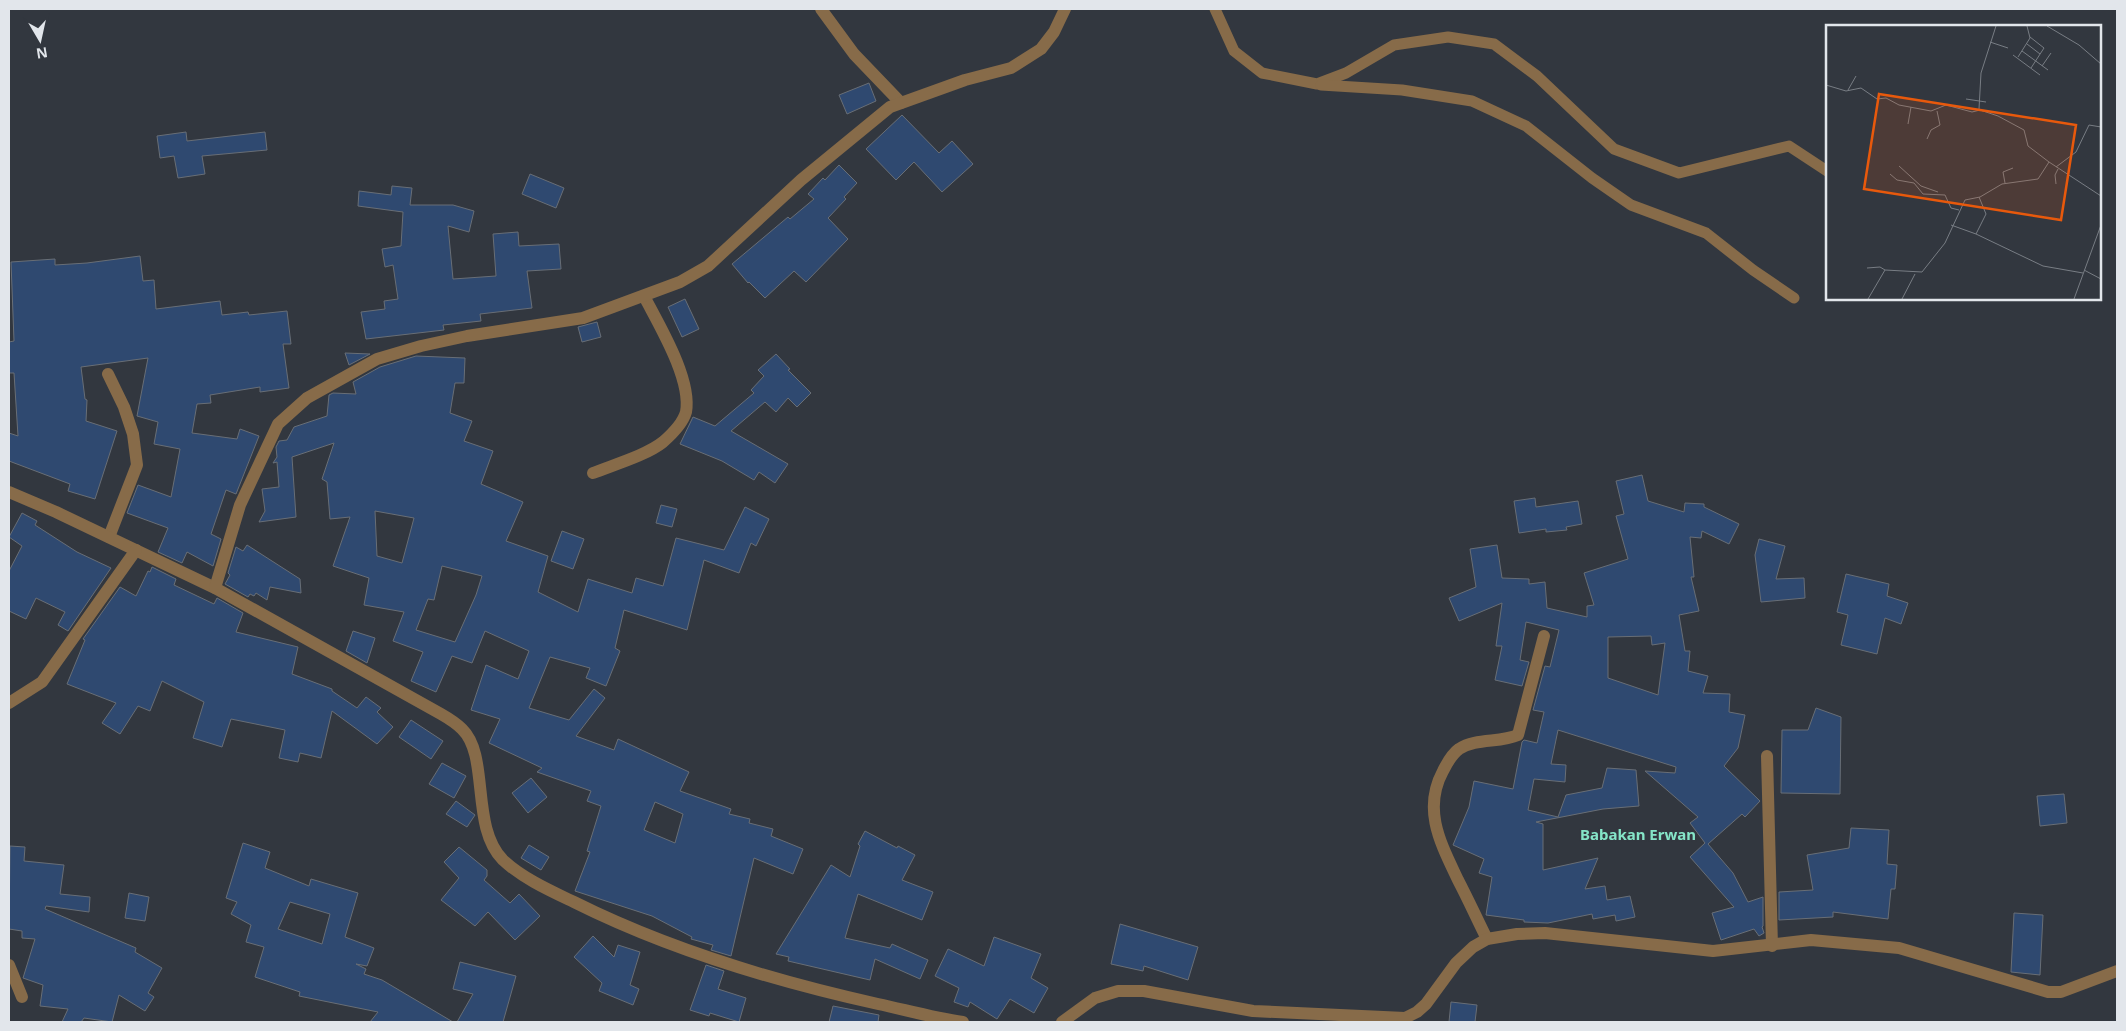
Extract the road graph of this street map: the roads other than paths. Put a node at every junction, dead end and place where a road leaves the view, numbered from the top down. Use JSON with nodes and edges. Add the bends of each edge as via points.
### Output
{"nodes":[{"id":1,"x":821,"y":9,"type":"edge"},
{"id":2,"x":1065,"y":9,"type":"edge"},
{"id":3,"x":1216,"y":9,"type":"edge"},
{"id":4,"x":1317,"y":84,"type":"junction"},
{"id":5,"x":901,"y":103,"type":"junction"},
{"id":6,"x":1826,"y":170,"type":"edge"},
{"id":7,"x":644,"y":296,"type":"junction"},
{"id":8,"x":1794,"y":298,"type":"dead end"},
{"id":9,"x":108,"y":374,"type":"dead end"},
{"id":10,"x":593,"y":473,"type":"dead end"},
{"id":11,"x":9,"y":492,"type":"edge"},
{"id":12,"x":109,"y":537,"type":"junction"},
{"id":13,"x":136,"y":550,"type":"junction"},
{"id":14,"x":215,"y":588,"type":"junction"},
{"id":15,"x":1544,"y":636,"type":"dead end"},
{"id":16,"x":10,"y":700,"type":"edge"},
{"id":17,"x":1767,"y":756,"type":"dead end"},
{"id":18,"x":1487,"y":938,"type":"junction"},
{"id":19,"x":1772,"y":946,"type":"junction"},
{"id":20,"x":9,"y":965,"type":"edge"},
{"id":21,"x":2117,"y":972,"type":"edge"},
{"id":22,"x":22,"y":997,"type":"dead end"},
{"id":23,"x":963,"y":1022,"type":"edge"},
{"id":24,"x":1062,"y":1022,"type":"edge"}],
"edges":[{"from":1,"to":5,"type":"street","via":[[854,54]]},
{"from":2,"to":5,"type":"street","via":[[1054,32],[1041,48],[1012,68],[965,80]]},
{"from":3,"to":4,"type":"lane","via":[[1234,51],[1262,73]]},
{"from":4,"to":6,"type":"lane","via":[[1346,73],[1394,45],[1448,37],[1494,44],[1537,76],[1614,149],[1679,173],[1789,146]]},
{"from":4,"to":8,"type":"lane","via":[[1402,90],[1481,105],[1526,126],[1632,205],[1706,233]]},
{"from":5,"to":7,"type":"street","via":[[890,107],[801,180],[708,266],[680,282]]},
{"from":7,"to":10,"type":"street","via":[[679,365],[686,412],[679,426],[662,443]]},
{"from":7,"to":14,"type":"street","via":[[583,318],[467,336],[378,359],[307,398],[278,424],[240,505]]},
{"from":9,"to":12,"type":"street","via":[[130,425],[137,465]]},
{"from":11,"to":12,"type":"street"},
{"from":12,"to":13,"type":"street"},
{"from":13,"to":14,"type":"street"},
{"from":13,"to":16,"type":"street","via":[[42,682]]},
{"from":14,"to":23,"type":"street","via":[[463,729],[474,746],[488,836],[502,859],[538,884],[602,916],[710,959],[829,993]]},
{"from":15,"to":18,"type":"street","via":[[1518,735],[1470,744],[1458,750],[1439,779],[1434,800],[1438,839]]},
{"from":17,"to":19,"type":"street"},
{"from":18,"to":19,"type":"street","via":[[1545,933],[1713,951]]},
{"from":18,"to":24,"type":"street","via":[[1456,963],[1426,1004],[1405,1018],[1253,1011],[1144,991],[1118,991],[1095,998]]},
{"from":19,"to":21,"type":"street","via":[[1811,940],[1899,948],[2048,992],[2061,992]]},
{"from":20,"to":22,"type":"street"}]}
